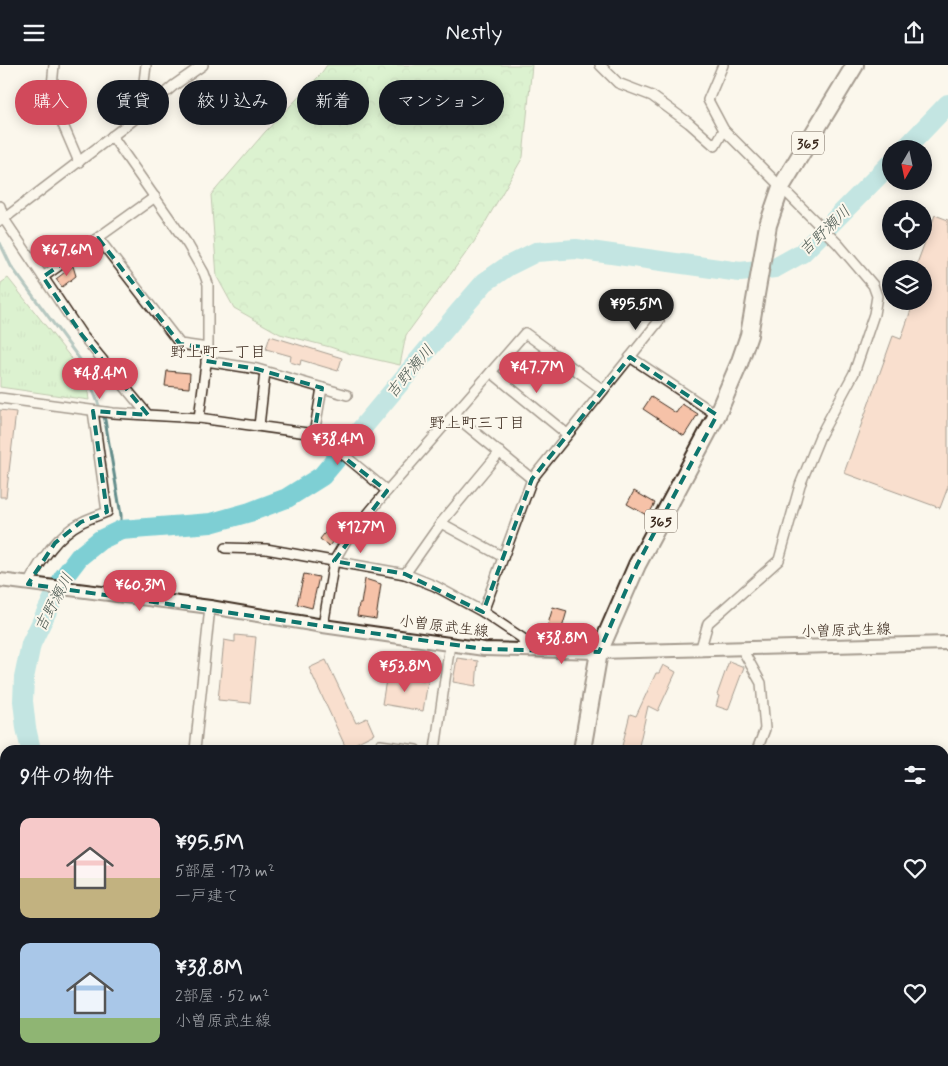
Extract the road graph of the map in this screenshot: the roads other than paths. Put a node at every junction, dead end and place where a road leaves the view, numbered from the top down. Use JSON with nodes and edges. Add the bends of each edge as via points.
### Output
{"nodes":[{"id":1,"x":54,"y":65,"type":"edge"},
{"id":2,"x":146,"y":65,"type":"edge"},
{"id":3,"x":203,"y":65,"type":"edge"},
{"id":4,"x":600,"y":65,"type":"edge"},
{"id":5,"x":723,"y":65,"type":"edge"},
{"id":6,"x":855,"y":65,"type":"edge"},
{"id":7,"x":144,"y":80,"type":"edge"},
{"id":8,"x":169,"y":90,"type":"edge"},
{"id":9,"x":127,"y":125,"type":"edge"},
{"id":10,"x":724,"y":130,"type":"junction"},
{"id":11,"x":112,"y":137,"type":"junction"},
{"id":12,"x":79,"y":162,"type":"junction"},
{"id":13,"x":781,"y":187,"type":"junction"},
{"id":14,"x":155,"y":197,"type":"junction"},
{"id":15,"x":0,"y":206,"type":"edge"},
{"id":16,"x":2,"y":220,"type":"edge"},
{"id":17,"x":98,"y":238,"type":"junction"},
{"id":18,"x":43,"y":277,"type":"junction"},
{"id":19,"x":659,"y":321,"type":"dead end"},
{"id":20,"x":208,"y":348,"type":"junction"},
{"id":21,"x":630,"y":357,"type":"junction"},
{"id":22,"x":206,"y":361,"type":"junction"},
{"id":23,"x":265,"y":372,"type":"junction"},
{"id":24,"x":491,"y":372,"type":"junction"},
{"id":25,"x":322,"y":388,"type":"junction"},
{"id":26,"x":603,"y":390,"type":"junction"},
{"id":27,"x":347,"y":395,"type":"dead end"},
{"id":28,"x":0,"y":398,"type":"edge"},
{"id":29,"x":93,"y":411,"type":"junction"},
{"id":30,"x":148,"y":415,"type":"junction"},
{"id":31,"x":454,"y":415,"type":"junction"},
{"id":32,"x":717,"y":415,"type":"junction"},
{"id":33,"x":199,"y":418,"type":"junction"},
{"id":34,"x":259,"y":426,"type":"junction"},
{"id":35,"x":314,"y":434,"type":"junction"},
{"id":36,"x":567,"y":434,"type":"junction"},
{"id":37,"x":500,"y":452,"type":"junction"},
{"id":38,"x":532,"y":479,"type":"junction"},
{"id":39,"x":386,"y":491,"type":"junction"},
{"id":40,"x":441,"y":523,"type":"junction"},
{"id":41,"x":225,"y":548,"type":"dead end"},
{"id":42,"x":503,"y":557,"type":"junction"},
{"id":43,"x":334,"y":561,"type":"junction"},
{"id":44,"x":405,"y":574,"type":"junction"},
{"id":45,"x":0,"y":580,"type":"edge"},
{"id":46,"x":32,"y":584,"type":"junction"},
{"id":47,"x":210,"y":607,"type":"junction"},
{"id":48,"x":483,"y":612,"type":"junction"},
{"id":49,"x":323,"y":626,"type":"junction"},
{"id":50,"x":948,"y":643,"type":"edge"},
{"id":51,"x":450,"y":644,"type":"junction"},
{"id":52,"x":742,"y":649,"type":"junction"},
{"id":53,"x":526,"y":650,"type":"junction"},
{"id":54,"x":700,"y":651,"type":"junction"},
{"id":55,"x":599,"y":652,"type":"junction"},
{"id":56,"x":196,"y":745,"type":"edge"},
{"id":57,"x":436,"y":745,"type":"edge"},
{"id":58,"x":583,"y":745,"type":"edge"},
{"id":59,"x":759,"y":745,"type":"edge"}],
"edges":[{"from":1,"to":12,"type":"street","via":[[51,97]]},
{"from":2,"to":7,"type":"street"},
{"from":3,"to":8,"type":"street"},
{"from":4,"to":10,"type":"street","via":[[618,83],[652,96],[716,146]]},
{"from":5,"to":10,"type":"street","via":[[708,101]]},
{"from":6,"to":13,"type":"highway","number":"365"},
{"from":9,"to":11,"type":"street"},
{"from":10,"to":13,"type":"street"},
{"from":11,"to":12,"type":"street"},
{"from":11,"to":14,"type":"street"},
{"from":12,"to":16,"type":"street"},
{"from":13,"to":32,"type":"highway","number":"365","via":[[768,225],[749,335]]},
{"from":13,"to":54,"type":"street","via":[[838,244],[873,285],[877,296],[874,314],[854,373],[820,436],[800,485],[779,560],[708,623]]},
{"from":14,"to":17,"type":"street"},
{"from":14,"to":20,"type":"street","via":[[188,245],[208,284]]},
{"from":15,"to":16,"type":"street"},
{"from":16,"to":18,"type":"street"},
{"from":17,"to":18,"type":"street"},
{"from":17,"to":20,"type":"street","via":[[180,344]]},
{"from":18,"to":30,"type":"street","via":[[82,335]]},
{"from":19,"to":21,"type":"street"},
{"from":20,"to":22,"type":"street"},
{"from":21,"to":26,"type":"street"},
{"from":21,"to":32,"type":"street"},
{"from":22,"to":23,"type":"street"},
{"from":22,"to":33,"type":"street"},
{"from":23,"to":25,"type":"street"},
{"from":23,"to":34,"type":"street"},
{"from":24,"to":26,"type":"street","via":[[525,333]]},
{"from":24,"to":31,"type":"street"},
{"from":24,"to":36,"type":"street"},
{"from":25,"to":27,"type":"street"},
{"from":25,"to":35,"type":"street"},
{"from":26,"to":36,"type":"street"},
{"from":28,"to":29,"type":"street"},
{"from":29,"to":30,"type":"street"},
{"from":29,"to":46,"type":"street","via":[[107,512],[81,522],[55,543],[35,570]]},
{"from":30,"to":33,"type":"street"},
{"from":31,"to":37,"type":"street"},
{"from":31,"to":39,"type":"street"},
{"from":32,"to":55,"type":"highway","number":"365","via":[[638,565]]},
{"from":33,"to":34,"type":"street"},
{"from":34,"to":35,"type":"street"},
{"from":35,"to":39,"type":"street","via":[[325,439]]},
{"from":36,"to":38,"type":"street"},
{"from":37,"to":38,"type":"street"},
{"from":37,"to":40,"type":"street"},
{"from":38,"to":42,"type":"street"},
{"from":39,"to":43,"type":"street","via":[[347,539]]},
{"from":40,"to":42,"type":"street"},
{"from":40,"to":44,"type":"street"},
{"from":41,"to":43,"type":"street","via":[[266,549]]},
{"from":42,"to":48,"type":"street"},
{"from":43,"to":44,"type":"street"},
{"from":43,"to":49,"type":"street"},
{"from":44,"to":48,"type":"street"},
{"from":45,"to":46,"type":"main road","name":"小曽原武生線"},
{"from":46,"to":47,"type":"main road","name":"小曽原武生線"},
{"from":47,"to":49,"type":"main road","name":"小曽原武生線"},
{"from":47,"to":56,"type":"street"},
{"from":48,"to":53,"type":"street","via":[[522,638]]},
{"from":49,"to":51,"type":"main road","name":"小曽原武生線"},
{"from":50,"to":52,"type":"main road","name":"小曽原武生線"},
{"from":51,"to":53,"type":"main road","name":"小曽原武生線"},
{"from":51,"to":57,"type":"street"},
{"from":52,"to":54,"type":"main road","name":"小曽原武生線"},
{"from":52,"to":59,"type":"street","via":[[761,683],[765,729]]},
{"from":53,"to":55,"type":"main road","name":"小曽原武生線"},
{"from":54,"to":55,"type":"main road","name":"小曽原武生線"},
{"from":55,"to":58,"type":"highway","number":"365"}]}
